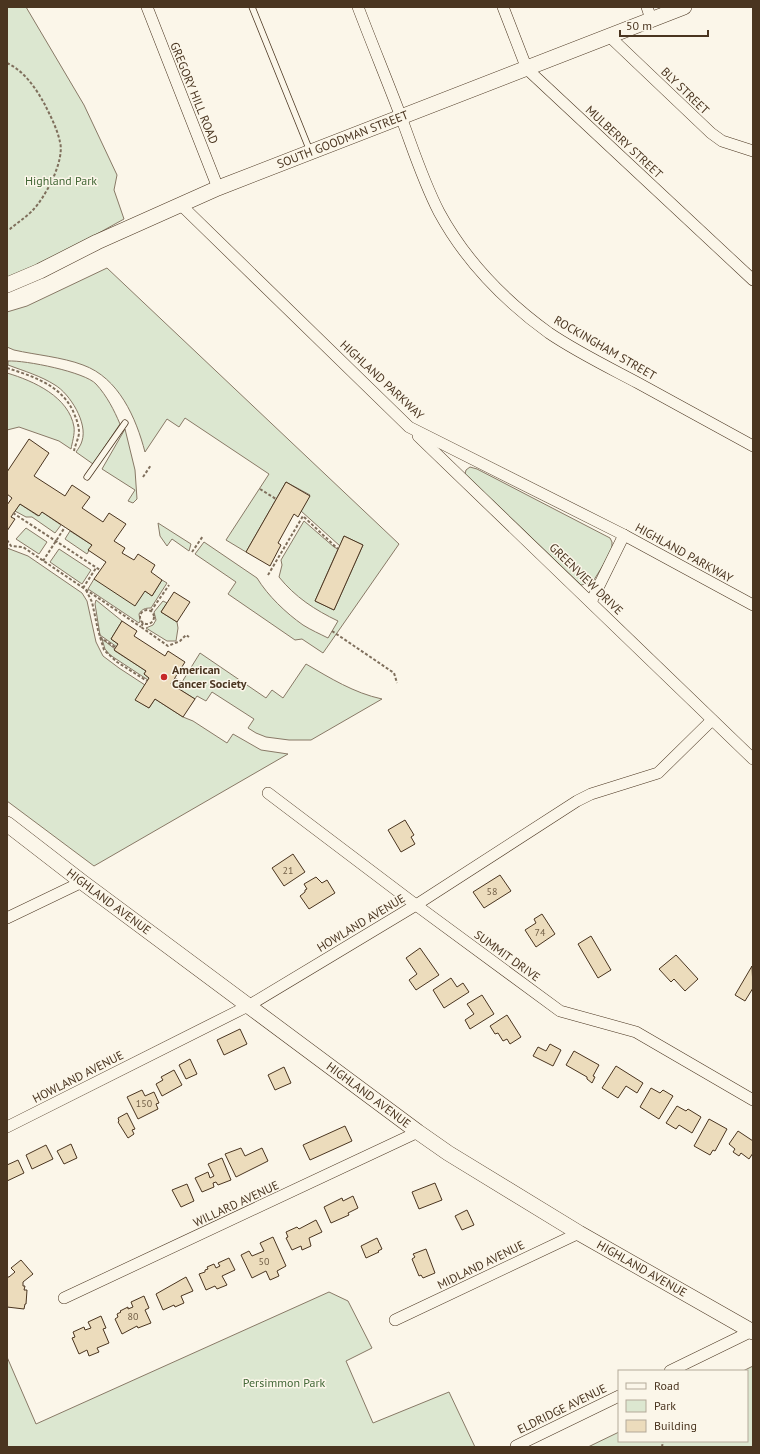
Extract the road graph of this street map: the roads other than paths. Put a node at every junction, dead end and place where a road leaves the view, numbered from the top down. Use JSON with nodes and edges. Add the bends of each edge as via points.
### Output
{"nodes":[{"id":1,"x":147,"y":7,"type":"edge"},
{"id":2,"x":252,"y":7,"type":"edge"},
{"id":3,"x":358,"y":7,"type":"edge"},
{"id":4,"x":503,"y":7,"type":"edge"},
{"id":5,"x":684,"y":7,"type":"edge"},
{"id":6,"x":649,"y":13,"type":"edge"},
{"id":7,"x":609,"y":36,"type":"junction"},
{"id":8,"x":526,"y":69,"type":"junction"},
{"id":9,"x":401,"y":117,"type":"junction"},
{"id":10,"x":753,"y":151,"type":"edge"},
{"id":11,"x":310,"y":152,"type":"junction"},
{"id":12,"x":218,"y":188,"type":"junction"},
{"id":13,"x":180,"y":204,"type":"junction"},
{"id":14,"x":753,"y":280,"type":"edge"},
{"id":15,"x":7,"y":284,"type":"edge"},
{"id":16,"x":124,"y":423,"type":"dead end"},
{"id":17,"x":409,"y":427,"type":"junction"},
{"id":18,"x":753,"y":446,"type":"edge"},
{"id":19,"x":87,"y":477,"type":"dead end"},
{"id":20,"x":624,"y":535,"type":"junction"},
{"id":21,"x":591,"y":602,"type":"junction"},
{"id":22,"x":753,"y":605,"type":"edge"},
{"id":23,"x":712,"y":720,"type":"junction"},
{"id":24,"x":749,"y":755,"type":"edge"},
{"id":25,"x":268,"y":793,"type":"dead end"},
{"id":26,"x":7,"y":824,"type":"edge"},
{"id":27,"x":82,"y":882,"type":"junction"},
{"id":28,"x":416,"y":905,"type":"junction"},
{"id":29,"x":7,"y":918,"type":"edge"},
{"id":30,"x":248,"y":1006,"type":"junction"},
{"id":31,"x":753,"y":1100,"type":"edge"},
{"id":32,"x":7,"y":1127,"type":"edge"},
{"id":33,"x":418,"y":1132,"type":"junction"},
{"id":34,"x":579,"y":1232,"type":"junction"},
{"id":35,"x":64,"y":1298,"type":"dead end"},
{"id":36,"x":395,"y":1320,"type":"dead end"},
{"id":37,"x":753,"y":1332,"type":"edge"},
{"id":38,"x":672,"y":1370,"type":"edge"},
{"id":39,"x":618,"y":1396,"type":"edge"},
{"id":40,"x":516,"y":1446,"type":"dead end"}],
"edges":[{"from":1,"to":12,"type":"street","name":"GREGORY HILL ROAD"},
{"from":2,"to":11,"type":"lane"},
{"from":3,"to":9,"type":"street","name":"ROCKINGHAM STREET"},
{"from":4,"to":8,"type":"street","name":"MULBERRY STREET"},
{"from":5,"to":6,"type":"street","name":"SOUTH GOODMAN STREET"},
{"from":6,"to":7,"type":"street","name":"SOUTH GOODMAN STREET"},
{"from":7,"to":8,"type":"street","name":"SOUTH GOODMAN STREET"},
{"from":7,"to":10,"type":"street","name":"BLY STREET","via":[[711,134]]},
{"from":8,"to":9,"type":"street","name":"SOUTH GOODMAN STREET"},
{"from":8,"to":14,"type":"street","name":"MULBERRY STREET"},
{"from":9,"to":11,"type":"street","name":"SOUTH GOODMAN STREET"},
{"from":9,"to":18,"type":"street","name":"ROCKINGHAM STREET","via":[[422,177],[440,213],[465,252],[493,286],[550,333]]},
{"from":11,"to":12,"type":"street","name":"SOUTH GOODMAN STREET"},
{"from":12,"to":13,"type":"street","name":"SOUTH GOODMAN STREET"},
{"from":13,"to":15,"type":"street","name":"SOUTH GOODMAN STREET","via":[[40,271]]},
{"from":13,"to":17,"type":"street","name":"HIGHLAND PARKWAY"},
{"from":16,"to":19,"type":"lane"},
{"from":17,"to":20,"type":"street","name":"HIGHLAND PARKWAY"},
{"from":17,"to":21,"type":"street","name":"GREENVIEW DRIVE"},
{"from":20,"to":21,"type":"street","name":"HIGHLAND PARKWAY"},
{"from":20,"to":22,"type":"street","name":"HIGHLAND PARKWAY"},
{"from":21,"to":23,"type":"street","name":"GREENVIEW DRIVE"},
{"from":23,"to":24,"type":"street","name":"GREENVIEW DRIVE"},
{"from":23,"to":28,"type":"street","name":"HOWLAND AVENUE","via":[[658,773],[591,794],[577,801]]},
{"from":25,"to":28,"type":"street","name":"SUMMIT DRIVE"},
{"from":26,"to":27,"type":"street","name":"HIGHLAND AVENUE"},
{"from":27,"to":29,"type":"street"},
{"from":27,"to":30,"type":"street","name":"HIGHLAND AVENUE"},
{"from":28,"to":30,"type":"street","name":"HOWLAND AVENUE"},
{"from":28,"to":31,"type":"street","name":"SUMMIT DRIVE","via":[[560,1012],[636,1032]]},
{"from":30,"to":32,"type":"street","name":"HOWLAND AVENUE"},
{"from":30,"to":33,"type":"street","name":"HIGHLAND AVENUE"},
{"from":33,"to":34,"type":"street","name":"HIGHLAND AVENUE","via":[[448,1153]]},
{"from":33,"to":35,"type":"street","name":"WILLARD AVENUE"},
{"from":34,"to":36,"type":"street","name":"MIDLAND AVENUE"},
{"from":34,"to":37,"type":"street","name":"HIGHLAND AVENUE"},
{"from":37,"to":38,"type":"street"},
{"from":39,"to":40,"type":"street","name":"ELDRIDGE AVENUE"}]}
